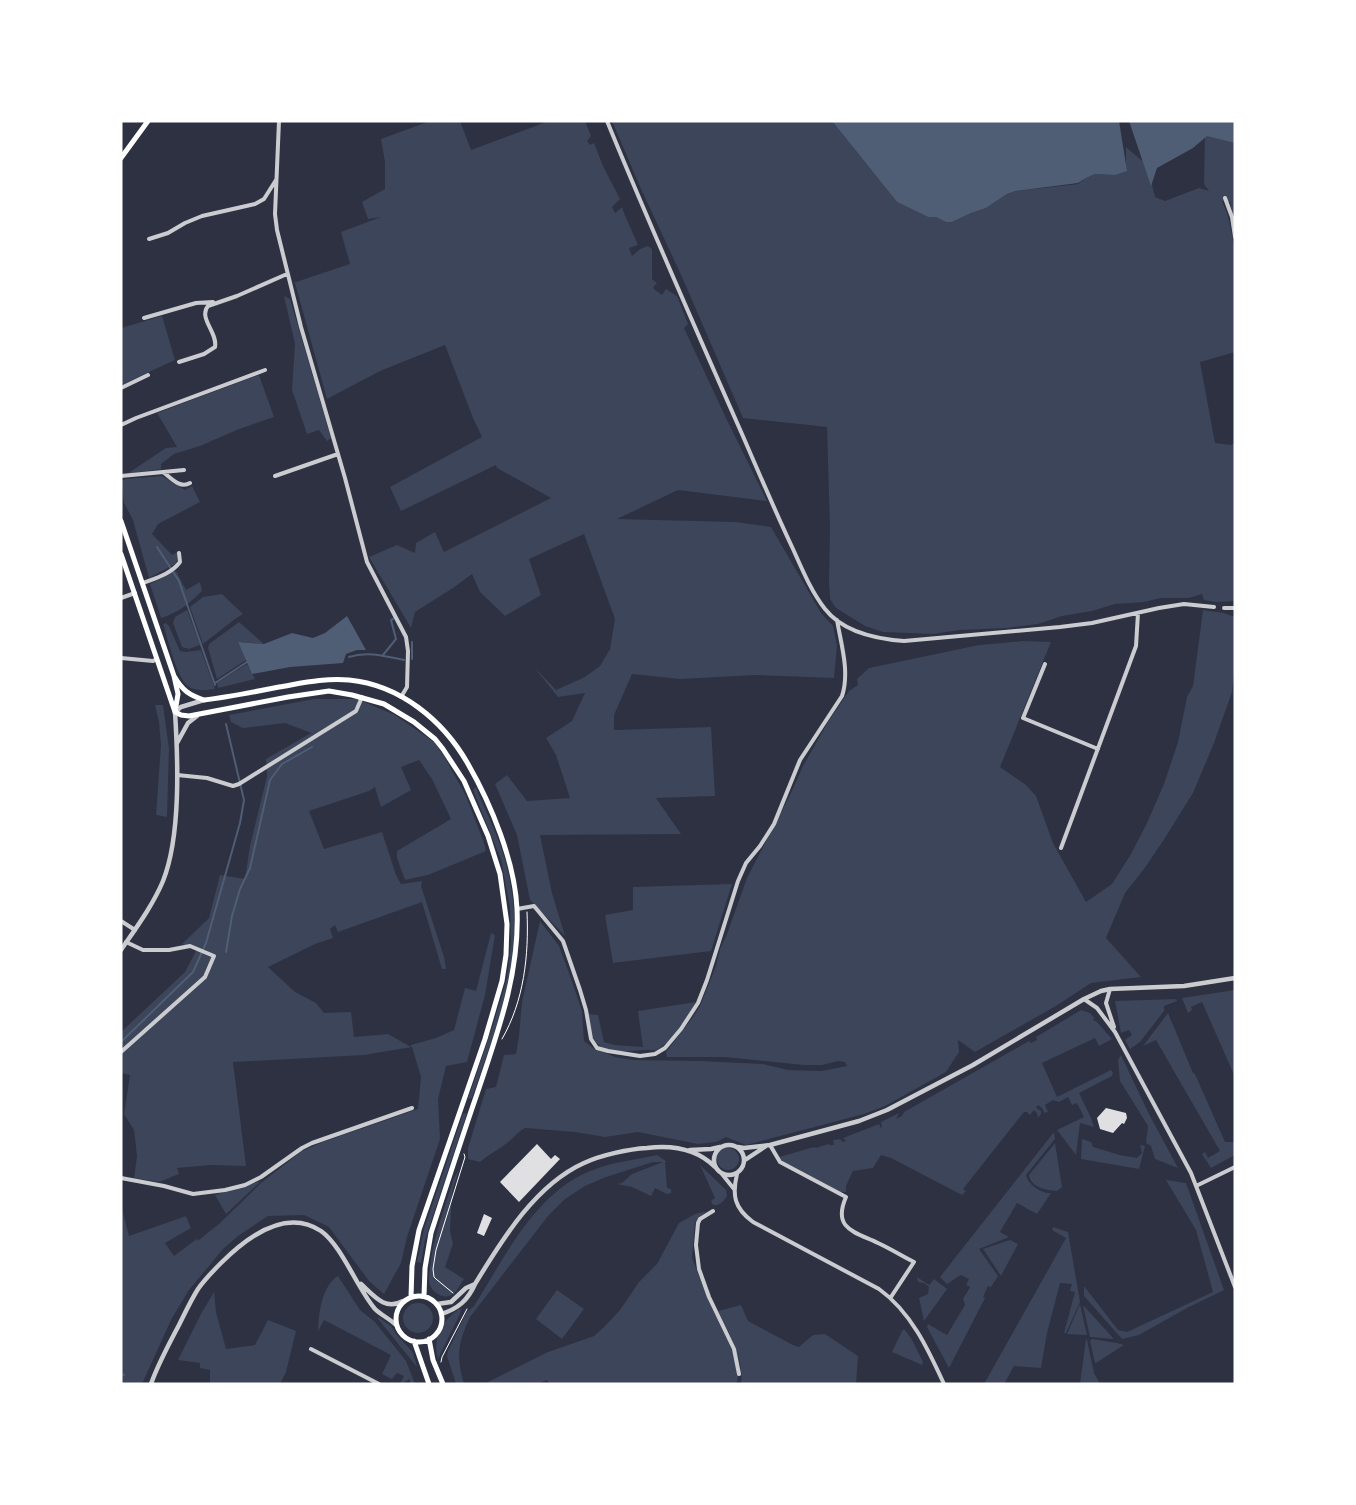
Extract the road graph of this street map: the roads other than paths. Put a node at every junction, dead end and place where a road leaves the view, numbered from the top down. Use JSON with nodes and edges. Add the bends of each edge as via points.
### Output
{"nodes":[{"id":1,"x":148,"y":121,"type":"edge"},
{"id":2,"x":279,"y":121,"type":"edge"},
{"id":3,"x":607,"y":121,"type":"edge"},
{"id":4,"x":121,"y":158,"type":"edge"},
{"id":5,"x":276,"y":180,"type":"junction"},
{"id":6,"x":1225,"y":198,"type":"dead end"},
{"id":7,"x":1235,"y":237,"type":"edge"},
{"id":8,"x":149,"y":239,"type":"dead end"},
{"id":9,"x":287,"y":274,"type":"junction"},
{"id":10,"x":216,"y":302,"type":"junction"},
{"id":11,"x":144,"y":318,"type":"dead end"},
{"id":12,"x":179,"y":362,"type":"dead end"},
{"id":13,"x":265,"y":370,"type":"dead end"},
{"id":14,"x":148,"y":375,"type":"dead end"},
{"id":15,"x":121,"y":388,"type":"edge"},
{"id":16,"x":121,"y":425,"type":"edge"},
{"id":17,"x":338,"y":454,"type":"junction"},
{"id":18,"x":184,"y":470,"type":"dead end"},
{"id":19,"x":163,"y":472,"type":"junction"},
{"id":20,"x":121,"y":476,"type":"edge"},
{"id":21,"x":275,"y":476,"type":"dead end"},
{"id":22,"x":190,"y":483,"type":"dead end"},
{"id":23,"x":121,"y":521,"type":"edge"},
{"id":24,"x":179,"y":553,"type":"dead end"},
{"id":25,"x":121,"y":554,"type":"edge"},
{"id":26,"x":143,"y":583,"type":"junction"},
{"id":27,"x":135,"y":593,"type":"junction"},
{"id":28,"x":121,"y":598,"type":"edge"},
{"id":29,"x":1214,"y":607,"type":"dead end"},
{"id":30,"x":1224,"y":608,"type":"dead end"},
{"id":31,"x":1235,"y":608,"type":"edge"},
{"id":32,"x":1138,"y":613,"type":"junction"},
{"id":33,"x":837,"y":620,"type":"junction"},
{"id":34,"x":121,"y":658,"type":"edge"},
{"id":35,"x":157,"y":659,"type":"junction"},
{"id":36,"x":1045,"y":664,"type":"dead end"},
{"id":37,"x":174,"y":676,"type":"junction"},
{"id":38,"x":362,"y":697,"type":"junction"},
{"id":39,"x":401,"y":697,"type":"junction"},
{"id":40,"x":204,"y":700,"type":"junction"},
{"id":41,"x":175,"y":712,"type":"junction"},
{"id":42,"x":199,"y":714,"type":"junction"},
{"id":43,"x":176,"y":745,"type":"junction"},
{"id":44,"x":1098,"y":749,"type":"junction"},
{"id":45,"x":177,"y":776,"type":"junction"},
{"id":46,"x":1061,"y":848,"type":"dead end"},
{"id":47,"x":517,"y":909,"type":"junction"},
{"id":48,"x":121,"y":921,"type":"edge"},
{"id":49,"x":135,"y":930,"type":"junction"},
{"id":50,"x":126,"y":942,"type":"junction"},
{"id":51,"x":121,"y":950,"type":"edge"},
{"id":52,"x":1235,"y":978,"type":"edge"},
{"id":53,"x":1110,"y":989,"type":"junction"},
{"id":54,"x":1084,"y":999,"type":"junction"},
{"id":55,"x":1115,"y":1032,"type":"junction"},
{"id":56,"x":121,"y":1052,"type":"edge"},
{"id":57,"x":412,"y":1108,"type":"dead end"},
{"id":58,"x":770,"y":1144,"type":"junction"},
{"id":59,"x":723,"y":1146,"type":"junction"},
{"id":60,"x":738,"y":1147,"type":"junction"},
{"id":61,"x":687,"y":1150,"type":"junction"},
{"id":62,"x":745,"y":1160,"type":"junction"},
{"id":63,"x":715,"y":1167,"type":"junction"},
{"id":64,"x":1235,"y":1167,"type":"edge"},
{"id":65,"x":722,"y":1174,"type":"junction"},
{"id":66,"x":737,"y":1174,"type":"junction"},
{"id":67,"x":121,"y":1178,"type":"edge"},
{"id":68,"x":1196,"y":1186,"type":"junction"},
{"id":69,"x":734,"y":1189,"type":"junction"},
{"id":70,"x":713,"y":1211,"type":"dead end"},
{"id":71,"x":355,"y":1278,"type":"junction"},
{"id":72,"x":475,"y":1284,"type":"junction"},
{"id":73,"x":1235,"y":1287,"type":"edge"},
{"id":74,"x":424,"y":1296,"type":"junction"},
{"id":75,"x":411,"y":1297,"type":"junction"},
{"id":76,"x":891,"y":1297,"type":"junction"},
{"id":77,"x":404,"y":1301,"type":"junction"},
{"id":78,"x":436,"y":1304,"type":"junction"},
{"id":79,"x":441,"y":1314,"type":"junction"},
{"id":80,"x":396,"y":1324,"type":"junction"},
{"id":81,"x":429,"y":1339,"type":"junction"},
{"id":82,"x":414,"y":1341,"type":"junction"},
{"id":83,"x":312,"y":1349,"type":"dead end"},
{"id":84,"x":739,"y":1374,"type":"dead end"},
{"id":85,"x":151,"y":1384,"type":"edge"},
{"id":86,"x":379,"y":1384,"type":"edge"},
{"id":87,"x":429,"y":1384,"type":"edge"},
{"id":88,"x":442,"y":1384,"type":"edge"},
{"id":89,"x":944,"y":1384,"type":"edge"}],
"edges":[{"from":1,"to":4,"type":"main road"},
{"from":2,"to":5,"type":"street"},
{"from":3,"to":33,"type":"street","via":[[767,493],[817,596]]},
{"from":5,"to":8,"type":"street","via":[[264,198],[255,204],[202,216]]},
{"from":5,"to":9,"type":"street","via":[[275,214]]},
{"from":6,"to":7,"type":"street"},
{"from":9,"to":10,"type":"street"},
{"from":9,"to":17,"type":"street"},
{"from":10,"to":11,"type":"street","via":[[196,303]]},
{"from":10,"to":12,"type":"street","via":[[204,312],[215,341],[214,347]]},
{"from":13,"to":16,"type":"street"},
{"from":14,"to":15,"type":"street"},
{"from":17,"to":21,"type":"street"},
{"from":17,"to":39,"type":"street","via":[[367,562],[406,637],[407,687]]},
{"from":18,"to":19,"type":"street"},
{"from":19,"to":20,"type":"street"},
{"from":19,"to":22,"type":"street","via":[[181,485]]},
{"from":23,"to":26,"type":"main road"},
{"from":24,"to":26,"type":"street","via":[[180,562],[176,568]]},
{"from":25,"to":27,"type":"main road"},
{"from":26,"to":37,"type":"main road"},
{"from":27,"to":28,"type":"street"},
{"from":27,"to":35,"type":"main road"},
{"from":29,"to":32,"type":"street","via":[[1184,604]]},
{"from":30,"to":31,"type":"street"},
{"from":32,"to":33,"type":"street","via":[[1060,627],[904,640],[865,634]]},
{"from":32,"to":44,"type":"street","via":[[1136,646]]},
{"from":33,"to":47,"type":"street","via":[[844,665],[842,696],[800,760],[774,824],[746,863],[698,1003],[665,1048],[655,1054],[640,1056],[597,1048],[591,1039],[564,941],[534,906]]},
{"from":34,"to":35,"type":"street"},
{"from":35,"to":41,"type":"main road"},
{"from":36,"to":44,"type":"street","via":[[1023,718]]},
{"from":37,"to":40,"type":"main road","via":[[188,694]]},
{"from":37,"to":41,"type":"main road","via":[[178,694]]},
{"from":38,"to":42,"type":"main road","via":[[329,692]]},
{"from":38,"to":45,"type":"street","via":[[356,711],[237,784]]},
{"from":38,"to":75,"type":"main road","via":[[384,704],[425,730],[443,749],[464,781],[495,854],[507,924],[506,955],[496,1007],[419,1230],[412,1266]]},
{"from":39,"to":40,"type":"main road","via":[[360,682],[326,679]]},
{"from":39,"to":47,"type":"main road","via":[[443,728],[474,774],[505,848]]},
{"from":40,"to":41,"type":"street"},
{"from":41,"to":42,"type":"main road","via":[[181,716]]},
{"from":41,"to":43,"type":"street"},
{"from":42,"to":43,"type":"street","via":[[188,723]]},
{"from":43,"to":45,"type":"street"},
{"from":44,"to":46,"type":"street"},
{"from":45,"to":49,"type":"street","via":[[172,845],[167,866],[156,894]]},
{"from":47,"to":74,"type":"main road","via":[[517,951],[512,981],[502,1022],[431,1233]]},
{"from":48,"to":49,"type":"street"},
{"from":49,"to":50,"type":"street"},
{"from":50,"to":51,"type":"street"},
{"from":50,"to":56,"type":"street","via":[[143,950],[190,946],[214,956],[205,977]]},
{"from":52,"to":53,"type":"street","via":[[1184,986]]},
{"from":53,"to":54,"type":"street"},
{"from":53,"to":55,"type":"street","via":[[1106,1003]]},
{"from":54,"to":55,"type":"street","via":[[1097,1008]]},
{"from":54,"to":58,"type":"street","via":[[973,1065],[887,1110],[859,1121]]},
{"from":55,"to":68,"type":"street"},
{"from":57,"to":67,"type":"street","via":[[312,1143],[261,1177],[225,1190],[193,1194]]},
{"from":58,"to":60,"type":"street"},
{"from":58,"to":62,"type":"street"},
{"from":58,"to":76,"type":"street","via":[[780,1162],[846,1197],[841,1218],[846,1227],[914,1262]]},
{"from":59,"to":60,"type":"street"},
{"from":59,"to":61,"type":"street","via":[[712,1150]]},
{"from":59,"to":63,"type":"street","via":[[716,1152]]},
{"from":60,"to":62,"type":"street"},
{"from":61,"to":63,"type":"street"},
{"from":61,"to":72,"type":"street","via":[[642,1148],[585,1162],[570,1170],[514,1224]]},
{"from":62,"to":66,"type":"street"},
{"from":63,"to":65,"type":"street"},
{"from":64,"to":68,"type":"street"},
{"from":65,"to":66,"type":"street"},
{"from":65,"to":69,"type":"street"},
{"from":66,"to":69,"type":"street"},
{"from":68,"to":73,"type":"street"},
{"from":69,"to":76,"type":"street","via":[[741,1212],[753,1222]]},
{"from":70,"to":84,"type":"street","via":[[698,1223],[699,1269],[734,1349]]},
{"from":71,"to":77,"type":"street","via":[[384,1303],[393,1305]]},
{"from":71,"to":80,"type":"street","via":[[378,1312]]},
{"from":71,"to":85,"type":"street","via":[[338,1251],[318,1230],[288,1222],[259,1232],[232,1252],[199,1288]]},
{"from":72,"to":78,"type":"street","via":[[451,1302]]},
{"from":72,"to":79,"type":"street","via":[[462,1304]]},
{"from":74,"to":75,"type":"main road"},
{"from":74,"to":78,"type":"main road"},
{"from":75,"to":77,"type":"main road"},
{"from":76,"to":89,"type":"street","via":[[928,1349]]},
{"from":77,"to":80,"type":"main road","via":[[397,1312]]},
{"from":78,"to":79,"type":"main road"},
{"from":79,"to":81,"type":"main road","via":[[438,1331]]},
{"from":80,"to":82,"type":"main road","via":[[405,1337]]},
{"from":81,"to":82,"type":"main road"},
{"from":81,"to":88,"type":"main road"},
{"from":82,"to":87,"type":"main road"},
{"from":83,"to":86,"type":"street"}]}
